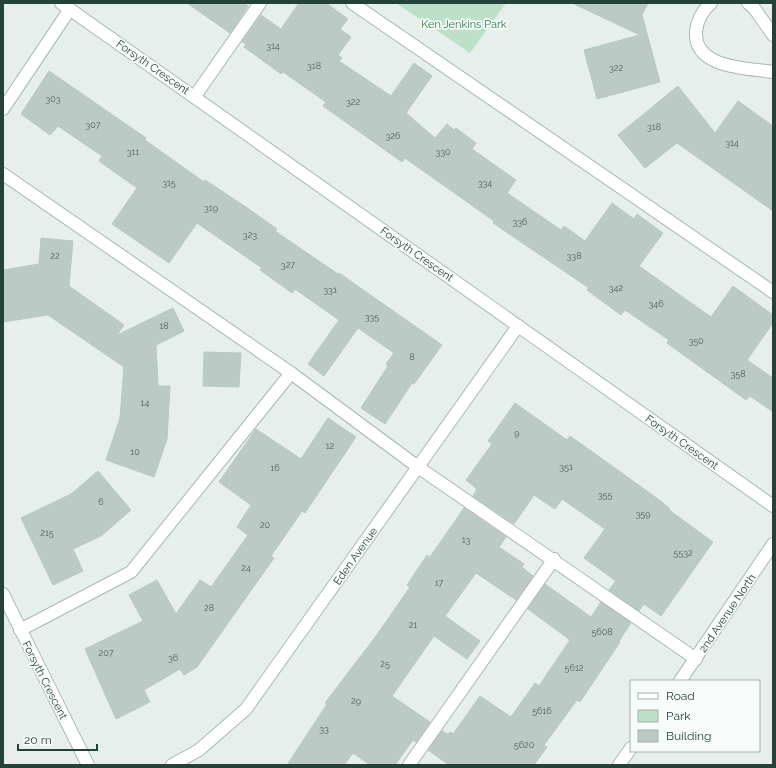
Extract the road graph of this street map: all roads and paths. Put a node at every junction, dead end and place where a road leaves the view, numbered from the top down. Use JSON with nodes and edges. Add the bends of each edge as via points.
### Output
{"nodes":[{"id":1,"x":260,"y":3,"type":"edge"},
{"id":2,"x":352,"y":3,"type":"edge"},
{"id":3,"x":712,"y":3,"type":"edge"},
{"id":4,"x":748,"y":3,"type":"edge"},
{"id":5,"x":66,"y":6,"type":"edge"},
{"id":6,"x":773,"y":35,"type":"edge"},
{"id":7,"x":773,"y":72,"type":"edge"},
{"id":8,"x":195,"y":96,"type":"junction"},
{"id":9,"x":3,"y":109,"type":"edge"},
{"id":10,"x":3,"y":174,"type":"edge"},
{"id":11,"x":773,"y":292,"type":"edge"},
{"id":12,"x":518,"y":326,"type":"junction"},
{"id":13,"x":292,"y":373,"type":"junction"},
{"id":14,"x":418,"y":467,"type":"junction"},
{"id":15,"x":773,"y":506,"type":"edge"},
{"id":16,"x":773,"y":544,"type":"edge"},
{"id":17,"x":554,"y":560,"type":"junction"},
{"id":18,"x":3,"y":594,"type":"edge"},
{"id":19,"x":20,"y":630,"type":"junction"},
{"id":20,"x":696,"y":659,"type":"junction"},
{"id":21,"x":681,"y":680,"type":"edge"},
{"id":22,"x":630,"y":749,"type":"edge"},
{"id":23,"x":88,"y":765,"type":"edge"},
{"id":24,"x":172,"y":765,"type":"edge"},
{"id":25,"x":409,"y":765,"type":"edge"},
{"id":26,"x":619,"y":765,"type":"edge"}],
"edges":[{"from":1,"to":8,"type":"street"},
{"from":2,"to":11,"type":"street"},
{"from":3,"to":7,"type":"street","via":[[702,12],[697,22],[699,46],[706,55],[715,62]]},
{"from":4,"to":6,"type":"street"},
{"from":5,"to":8,"type":"street","name":"Forsyth Crescent"},
{"from":5,"to":9,"type":"street"},
{"from":8,"to":12,"type":"street","name":"Forsyth Crescent"},
{"from":10,"to":13,"type":"street"},
{"from":12,"to":14,"type":"street","name":"Eden Avenue"},
{"from":12,"to":15,"type":"street","name":"Forsyth Crescent"},
{"from":13,"to":14,"type":"street"},
{"from":13,"to":19,"type":"street","via":[[131,572]]},
{"from":14,"to":17,"type":"street"},
{"from":14,"to":24,"type":"street","name":"Eden Avenue","via":[[246,709],[199,750]]},
{"from":16,"to":20,"type":"street","name":"2nd Avenue North"},
{"from":17,"to":20,"type":"street"},
{"from":17,"to":25,"type":"street"},
{"from":18,"to":19,"type":"street","name":"Forsyth Crescent"},
{"from":19,"to":23,"type":"street","name":"Forsyth Crescent"},
{"from":20,"to":21,"type":"street","name":"2nd Avenue North"},
{"from":22,"to":26,"type":"street"}]}
